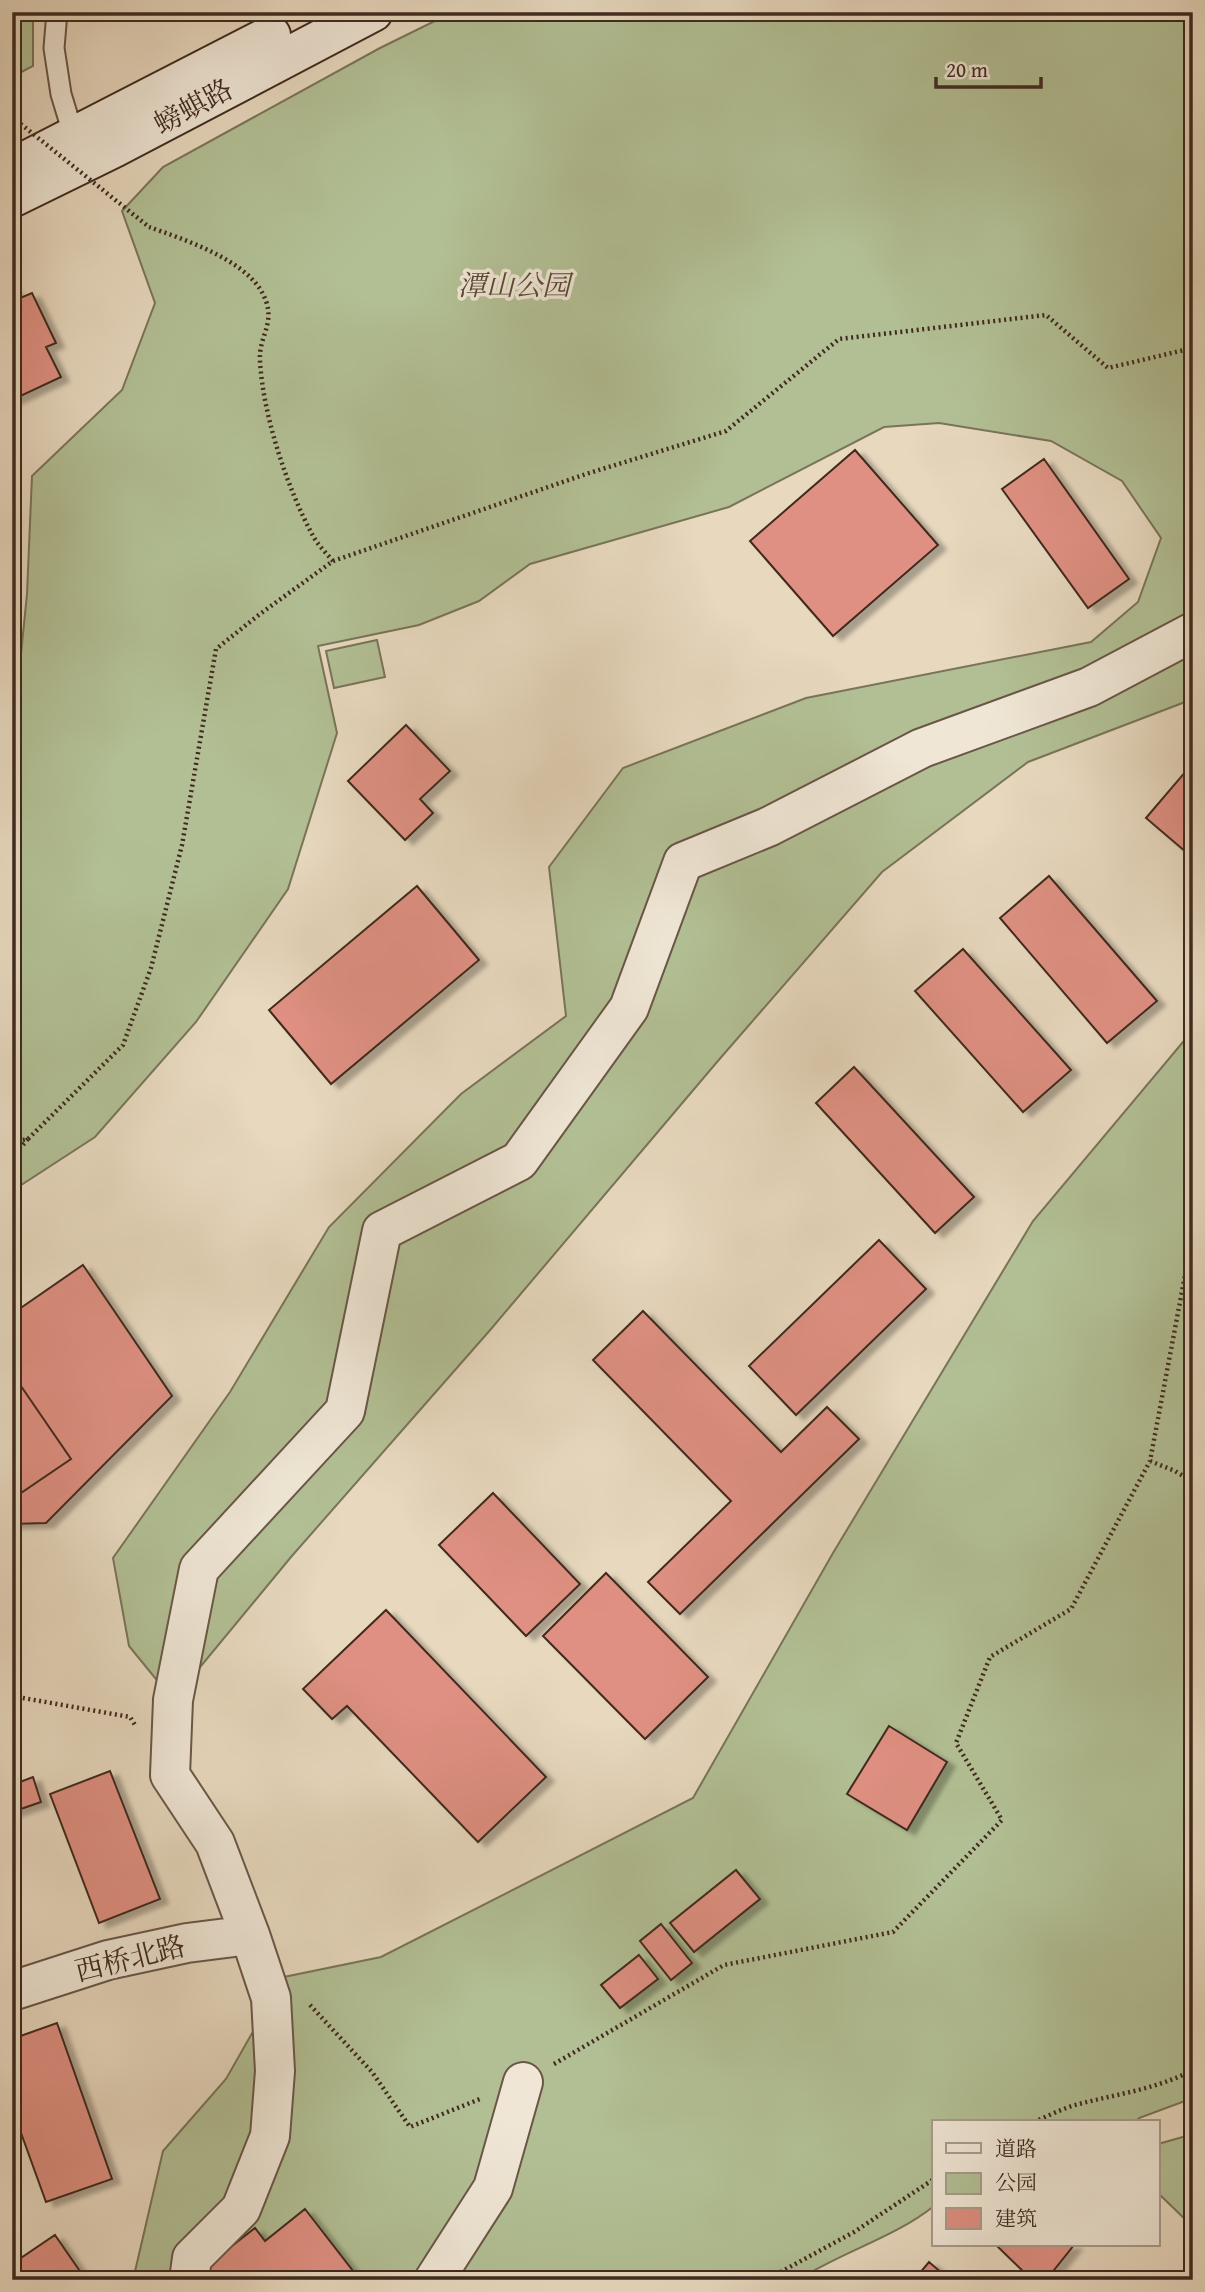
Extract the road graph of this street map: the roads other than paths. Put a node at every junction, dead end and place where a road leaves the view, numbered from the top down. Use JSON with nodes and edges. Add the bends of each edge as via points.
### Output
{"nodes":[{"id":1,"x":57,"y":12,"type":"edge"},
{"id":2,"x":316,"y":12,"type":"edge"},
{"id":3,"x":373,"y":12,"type":"edge"},
{"id":4,"x":74,"y":137,"type":"junction"},
{"id":5,"x":12,"y":168,"type":"edge"},
{"id":6,"x":12,"y":198,"type":"edge"},
{"id":7,"x":1193,"y":632,"type":"edge"},
{"id":8,"x":250,"y":1935,"type":"junction"},
{"id":9,"x":12,"y":1991,"type":"edge"},
{"id":10,"x":523,"y":2082,"type":"road end"},
{"id":11,"x":189,"y":2280,"type":"edge"},
{"id":12,"x":435,"y":2280,"type":"edge"}],
"edges":[{"from":1,"to":4,"type":"lane","via":[[54,48]]},
{"from":2,"to":4,"type":"street"},
{"from":3,"to":6,"type":"street","name":"螃蜞路"},
{"from":4,"to":5,"type":"street"},
{"from":7,"to":8,"type":"street","via":[[1089,687],[922,748],[768,827],[683,862],[629,1008],[519,1161],[382,1231],[345,1411],[199,1569],[173,1700],[170,1775],[215,1843]]},
{"from":8,"to":9,"type":"street","name":"西桥北路","via":[[108,1960]]},
{"from":8,"to":11,"type":"street","via":[[271,1998],[275,2071],[270,2136],[241,2209],[192,2258]]},
{"from":10,"to":12,"type":"street","via":[[493,2188]]}]}
